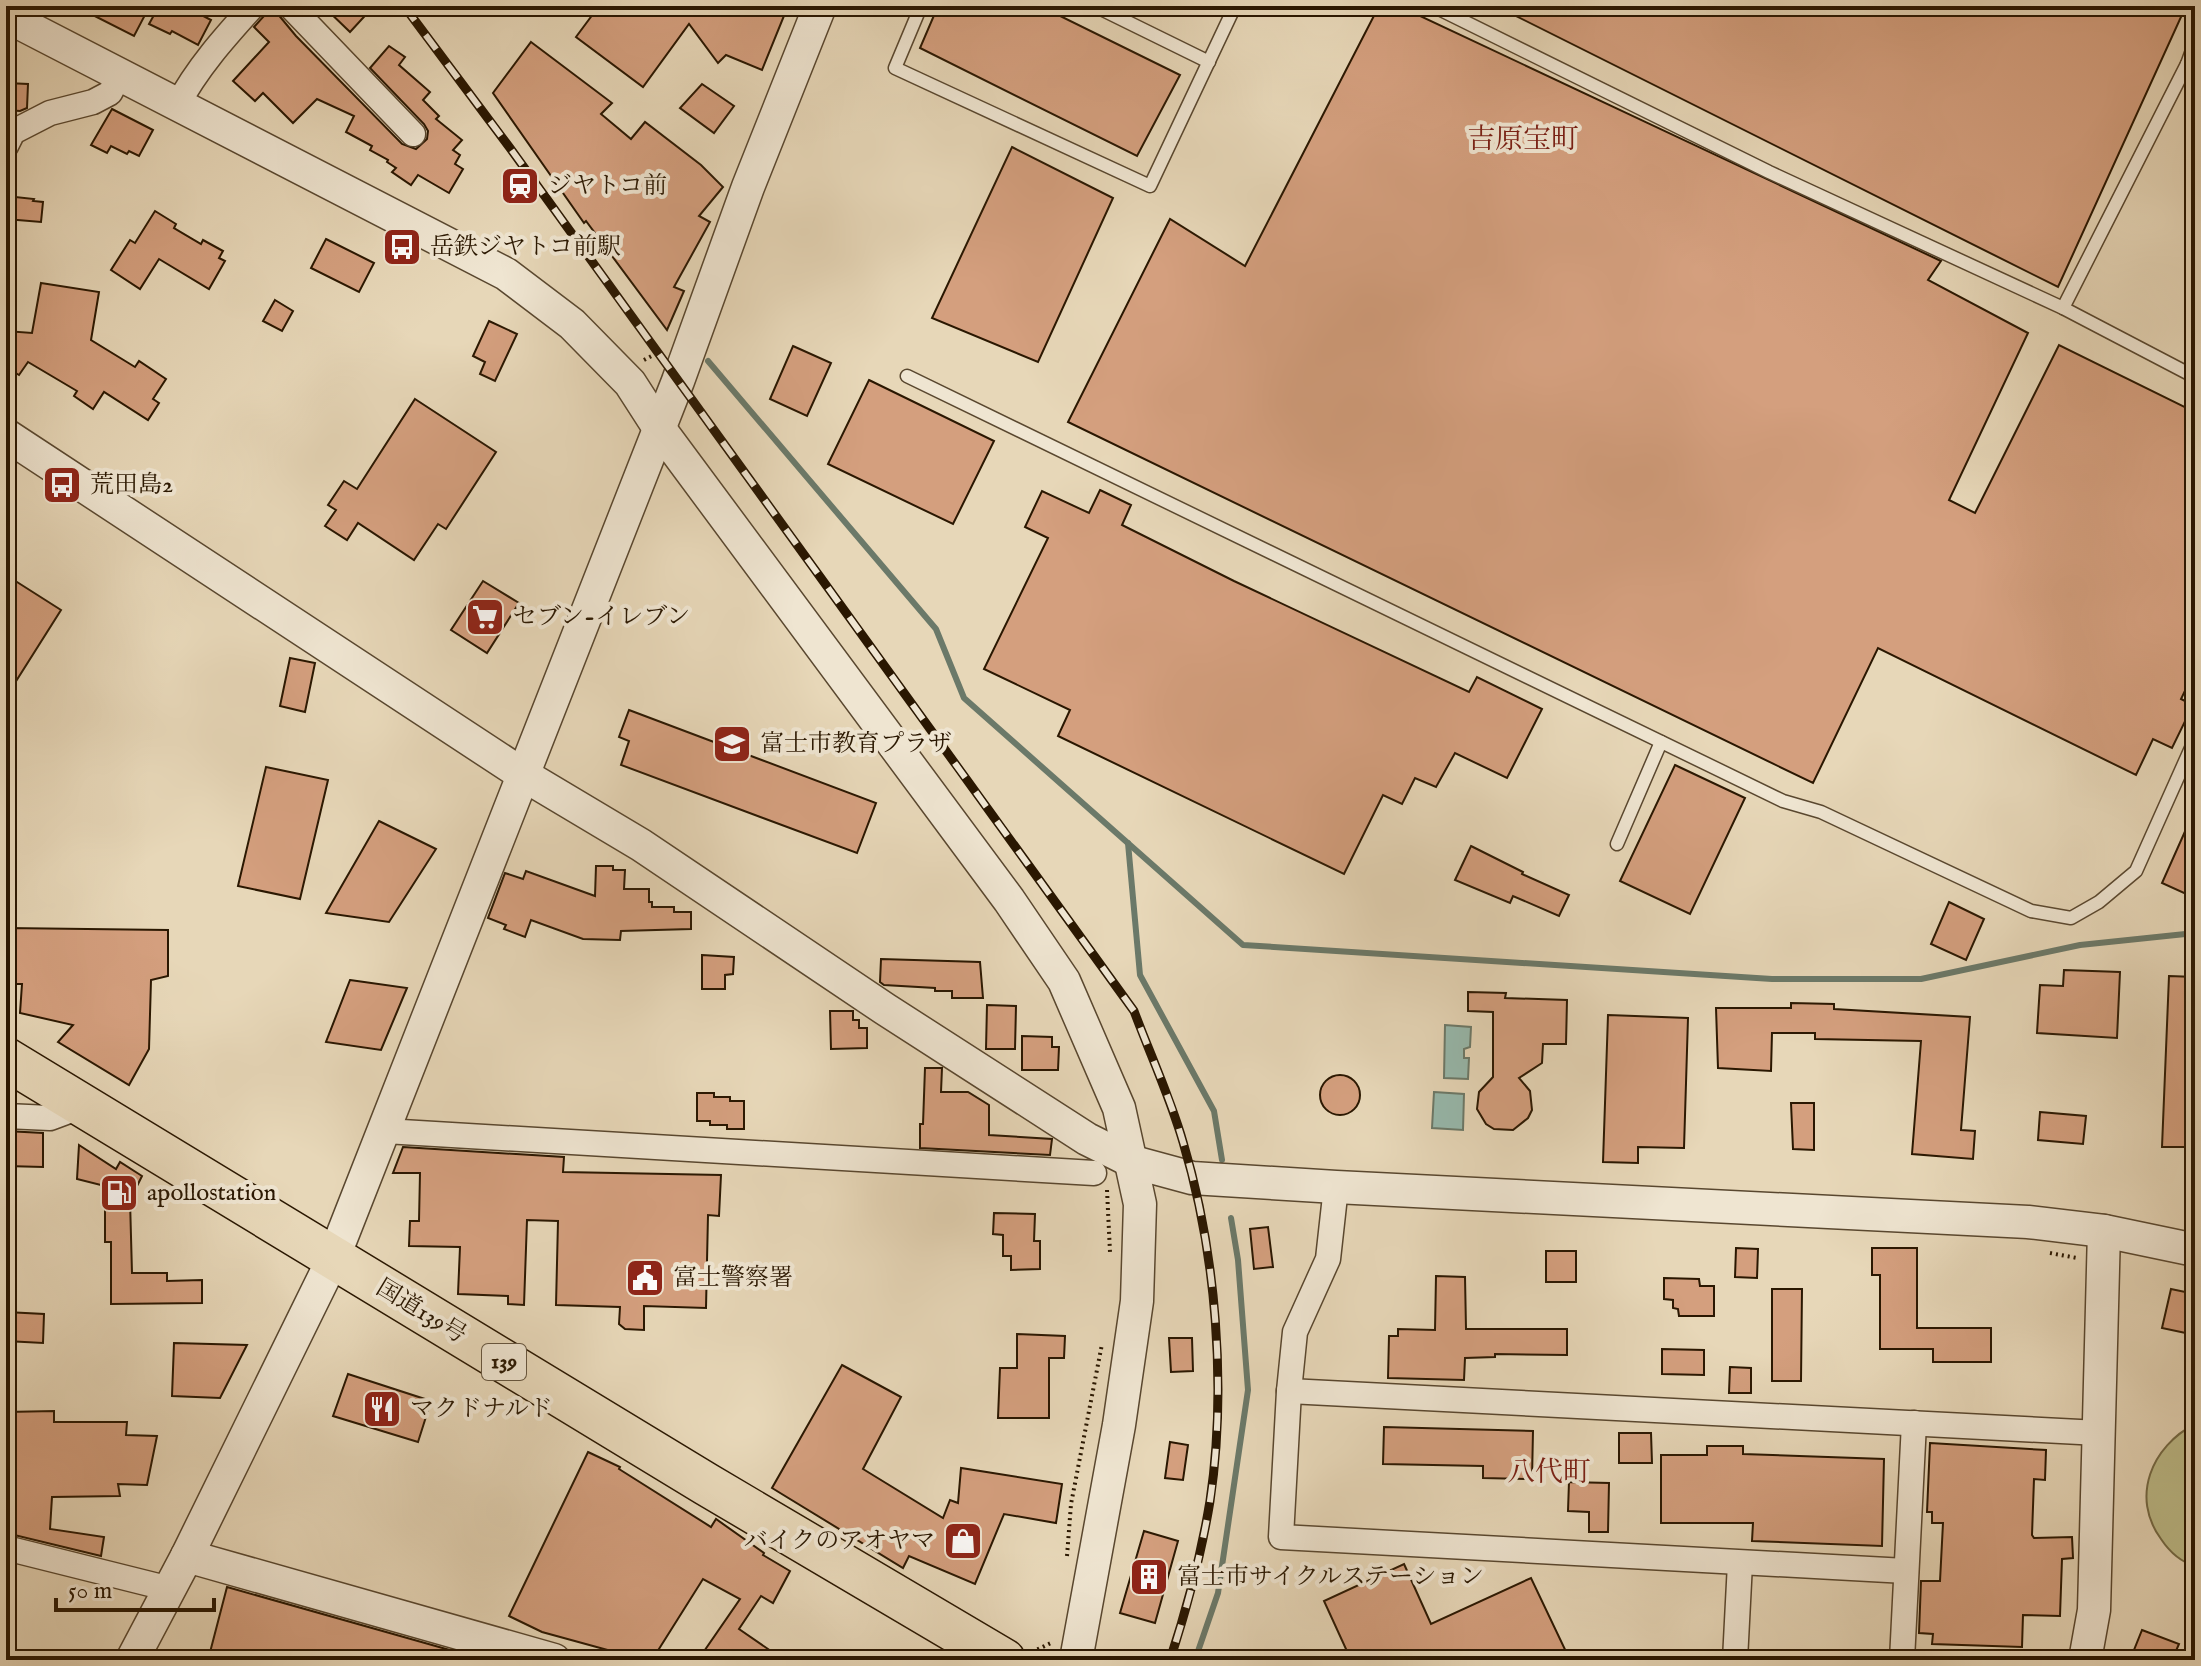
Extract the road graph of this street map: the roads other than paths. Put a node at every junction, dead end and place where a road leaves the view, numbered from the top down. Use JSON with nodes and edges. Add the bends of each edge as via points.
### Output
{"nodes":[{"id":1,"x":253,"y":6,"type":"edge"},
{"id":2,"x":290,"y":6,"type":"edge"},
{"id":3,"x":820,"y":6,"type":"edge"},
{"id":4,"x":921,"y":6,"type":"edge"},
{"id":5,"x":1095,"y":6,"type":"edge"},
{"id":6,"x":1235,"y":6,"type":"edge"},
{"id":7,"x":1433,"y":6,"type":"edge"},
{"id":8,"x":6,"y":16,"type":"edge"},
{"id":9,"x":2195,"y":42,"type":"edge"},
{"id":10,"x":1209,"y":62,"type":"junction"},
{"id":11,"x":2187,"y":64,"type":"junction"},
{"id":12,"x":119,"y":76,"type":"junction"},
{"id":13,"x":2195,"y":80,"type":"edge"},
{"id":14,"x":177,"y":106,"type":"junction"},
{"id":15,"x":413,"y":134,"type":"dead end"},
{"id":16,"x":6,"y":146,"type":"edge"},
{"id":17,"x":2063,"y":308,"type":"junction"},
{"id":18,"x":907,"y":376,"type":"dead end"},
{"id":19,"x":2195,"y":377,"type":"edge"},
{"id":20,"x":659,"y":428,"type":"junction"},
{"id":21,"x":6,"y":435,"type":"edge"},
{"id":22,"x":2195,"y":739,"type":"edge"},
{"id":23,"x":1661,"y":742,"type":"junction"},
{"id":24,"x":522,"y":774,"type":"junction"},
{"id":25,"x":1617,"y":844,"type":"dead end"},
{"id":26,"x":6,"y":1059,"type":"edge"},
{"id":27,"x":85,"y":1105,"type":"junction"},
{"id":28,"x":6,"y":1116,"type":"edge"},
{"id":29,"x":385,"y":1131,"type":"junction"},
{"id":30,"x":1133,"y":1162,"type":"junction"},
{"id":31,"x":1094,"y":1173,"type":"dead end"},
{"id":32,"x":1336,"y":1187,"type":"junction"},
{"id":33,"x":2104,"y":1231,"type":"junction"},
{"id":34,"x":2195,"y":1250,"type":"edge"},
{"id":35,"x":333,"y":1259,"type":"junction"},
{"id":36,"x":1289,"y":1391,"type":"junction"},
{"id":37,"x":1914,"y":1423,"type":"junction"},
{"id":38,"x":2099,"y":1433,"type":"junction"},
{"id":39,"x":6,"y":1548,"type":"edge"},
{"id":40,"x":187,"y":1556,"type":"junction"},
{"id":41,"x":1740,"y":1563,"type":"junction"},
{"id":42,"x":1906,"y":1571,"type":"junction"},
{"id":43,"x":170,"y":1589,"type":"junction"},
{"id":44,"x":132,"y":1660,"type":"edge"},
{"id":45,"x":554,"y":1660,"type":"edge"},
{"id":46,"x":1004,"y":1660,"type":"edge"},
{"id":47,"x":1076,"y":1660,"type":"edge"},
{"id":48,"x":1735,"y":1660,"type":"edge"},
{"id":49,"x":1902,"y":1660,"type":"edge"},
{"id":50,"x":2085,"y":1660,"type":"edge"}],
"edges":[{"from":1,"to":14,"type":"street"},
{"from":2,"to":15,"type":"street"},
{"from":3,"to":20,"type":"street"},
{"from":4,"to":10,"type":"lane","via":[[895,68],[1150,186]]},
{"from":5,"to":10,"type":"lane"},
{"from":6,"to":10,"type":"lane"},
{"from":7,"to":17,"type":"lane","via":[[1769,172]]},
{"from":8,"to":12,"type":"street"},
{"from":9,"to":11,"type":"lane"},
{"from":11,"to":13,"type":"lane"},
{"from":11,"to":17,"type":"lane"},
{"from":12,"to":14,"type":"street"},
{"from":12,"to":16,"type":"street","via":[[110,93],[50,113],[13,132]]},
{"from":14,"to":20,"type":"street","via":[[506,274],[572,324],[630,383]]},
{"from":17,"to":19,"type":"lane"},
{"from":18,"to":23,"type":"lane"},
{"from":20,"to":24,"type":"street"},
{"from":20,"to":30,"type":"street","via":[[1064,981],[1119,1108]]},
{"from":21,"to":24,"type":"street"},
{"from":22,"to":23,"type":"lane","via":[[2136,871],[2071,918],[2031,911]]},
{"from":23,"to":25,"type":"lane"},
{"from":24,"to":29,"type":"street"},
{"from":24,"to":30,"type":"street","via":[[641,845],[1087,1139]]},
{"from":26,"to":27,"type":"highway","name":"国道139号","number":"139"},
{"from":27,"to":28,"type":"street","via":[[50,1118]]},
{"from":27,"to":35,"type":"highway","name":"国道139号","number":"139"},
{"from":29,"to":31,"type":"street"},
{"from":29,"to":35,"type":"street"},
{"from":30,"to":32,"type":"street","via":[[1192,1178]]},
{"from":30,"to":47,"type":"street","via":[[1140,1204],[1137,1301]]},
{"from":32,"to":33,"type":"street","via":[[2028,1222]]},
{"from":32,"to":36,"type":"street","via":[[1328,1259],[1295,1332]]},
{"from":33,"to":34,"type":"street"},
{"from":33,"to":38,"type":"street"},
{"from":35,"to":40,"type":"street"},
{"from":35,"to":46,"type":"highway","name":"国道139号","number":"139"},
{"from":36,"to":37,"type":"street"},
{"from":36,"to":41,"type":"street","via":[[1281,1537]]},
{"from":37,"to":38,"type":"street"},
{"from":37,"to":42,"type":"street"},
{"from":38,"to":50,"type":"street","via":[[2094,1610]]},
{"from":39,"to":43,"type":"street"},
{"from":40,"to":43,"type":"street"},
{"from":40,"to":45,"type":"street"},
{"from":41,"to":42,"type":"street"},
{"from":41,"to":48,"type":"street"},
{"from":42,"to":49,"type":"street"},
{"from":43,"to":44,"type":"street"}]}
